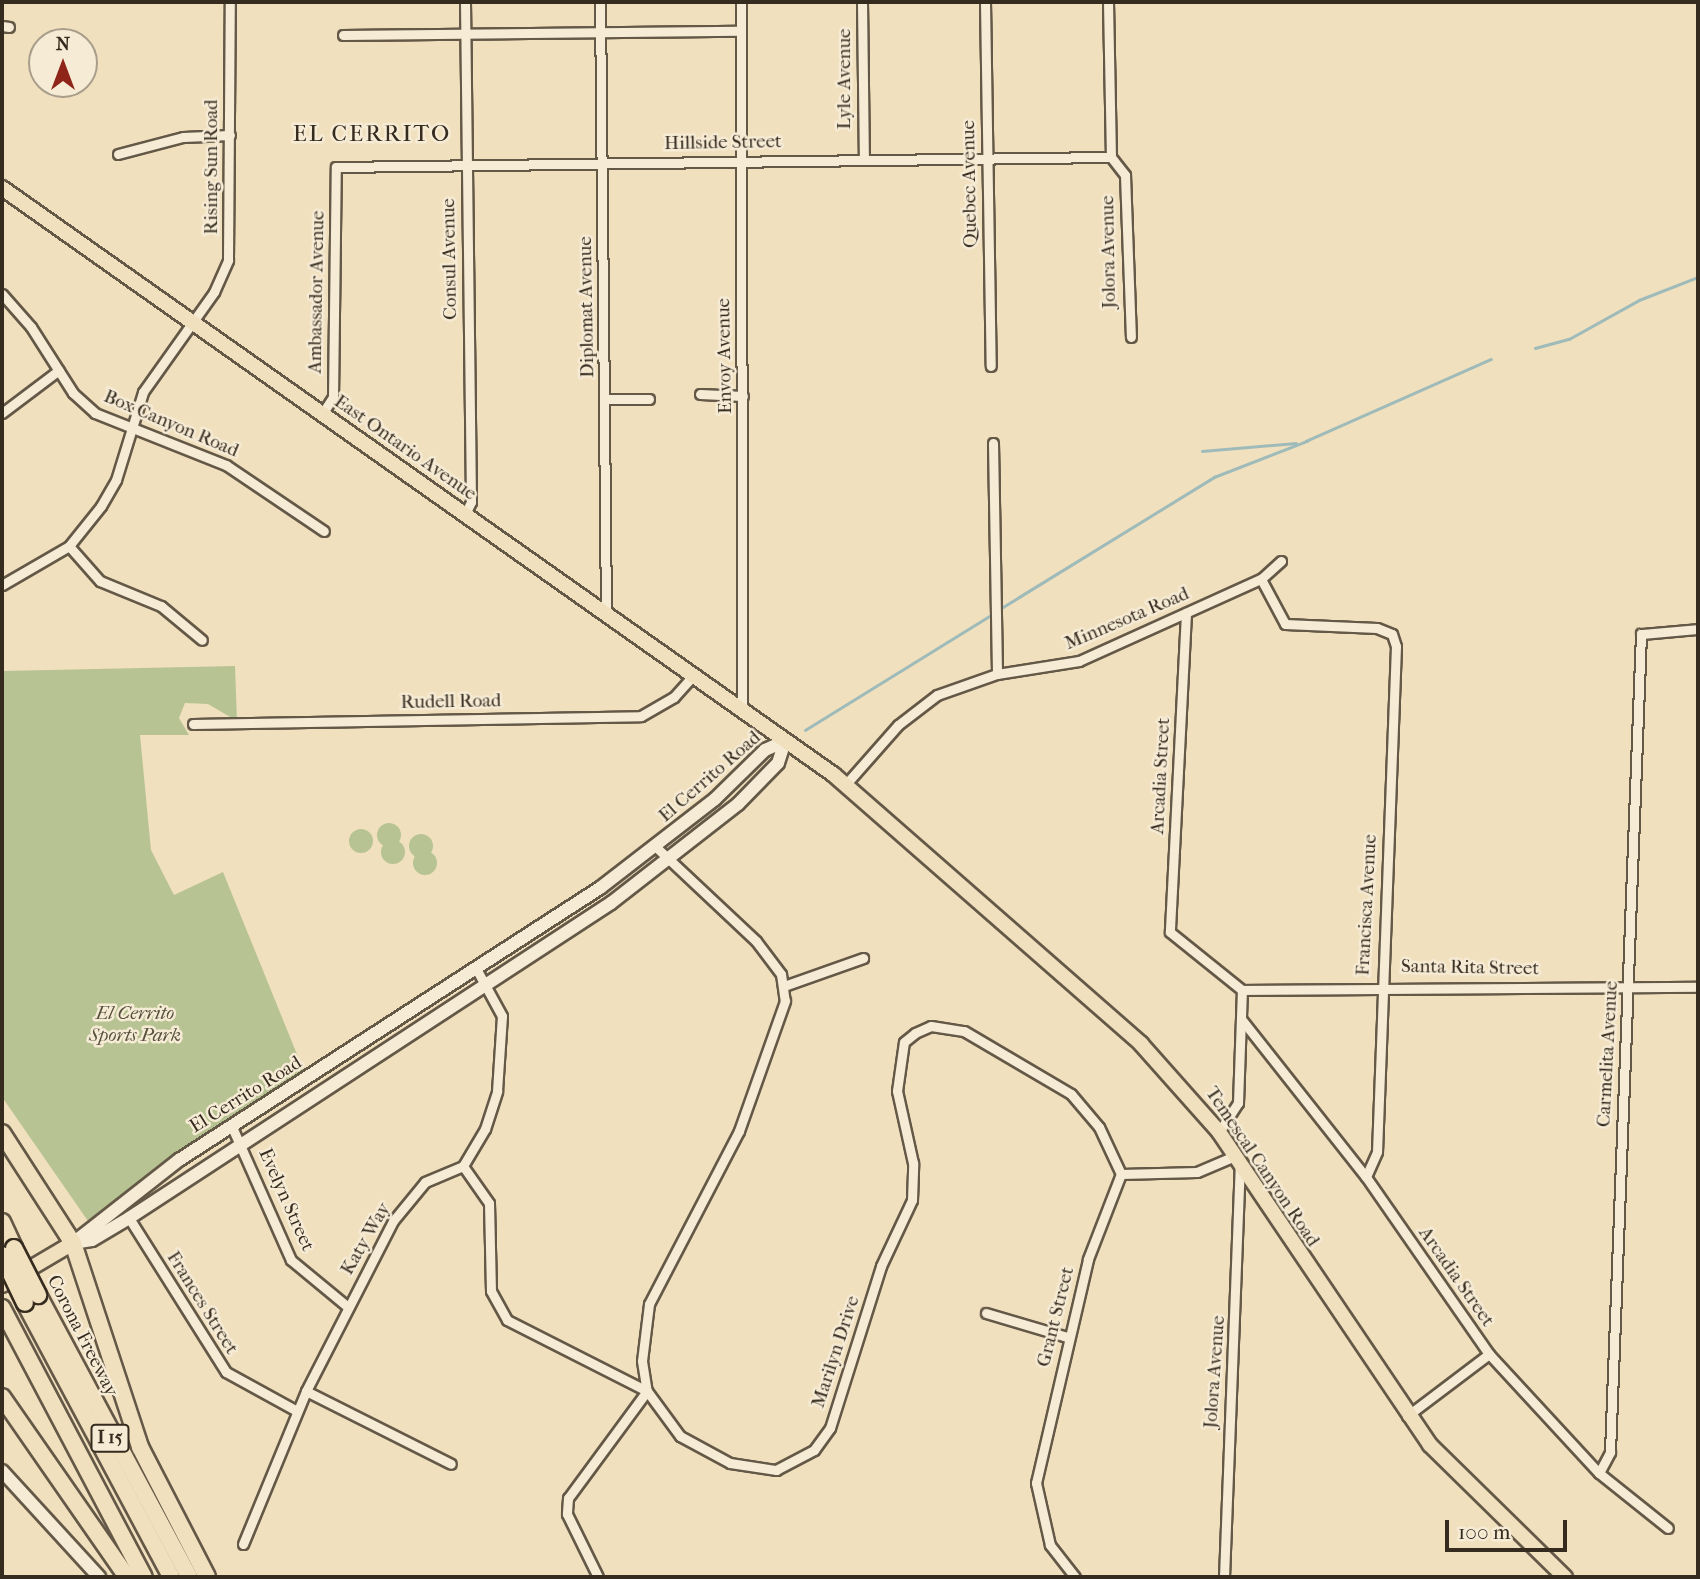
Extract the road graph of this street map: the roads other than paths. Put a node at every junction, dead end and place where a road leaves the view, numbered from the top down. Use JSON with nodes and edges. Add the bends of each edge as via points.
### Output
{"nodes":[{"id":1,"x":230,"y":2,"type":"edge"},
{"id":2,"x":465,"y":2,"type":"edge"},
{"id":3,"x":600,"y":2,"type":"edge"},
{"id":4,"x":741,"y":2,"type":"edge"},
{"id":5,"x":862,"y":2,"type":"edge"},
{"id":6,"x":985,"y":2,"type":"edge"},
{"id":7,"x":1108,"y":2,"type":"edge"},
{"id":8,"x":739,"y":31,"type":"junction"},
{"id":9,"x":466,"y":33,"type":"junction"},
{"id":10,"x":601,"y":33,"type":"junction"},
{"id":11,"x":343,"y":35,"type":"dead end"},
{"id":12,"x":230,"y":135,"type":"junction"},
{"id":13,"x":118,"y":154,"type":"dead end"},
{"id":14,"x":864,"y":157,"type":"junction"},
{"id":15,"x":987,"y":157,"type":"junction"},
{"id":16,"x":1111,"y":157,"type":"junction"},
{"id":17,"x":602,"y":162,"type":"junction"},
{"id":18,"x":739,"y":162,"type":"junction"},
{"id":19,"x":466,"y":164,"type":"junction"},
{"id":20,"x":336,"y":167,"type":"joint"},
{"id":21,"x":2,"y":188,"type":"edge"},
{"id":22,"x":2,"y":294,"type":"edge"},
{"id":23,"x":192,"y":321,"type":"junction"},
{"id":24,"x":1131,"y":337,"type":"dead end"},
{"id":25,"x":991,"y":366,"type":"dead end"},
{"id":26,"x":59,"y":370,"type":"junction"},
{"id":27,"x":700,"y":394,"type":"dead end"},
{"id":28,"x":743,"y":396,"type":"junction"},
{"id":29,"x":606,"y":399,"type":"junction"},
{"id":30,"x":649,"y":399,"type":"dead end"},
{"id":31,"x":2,"y":413,"type":"edge"},
{"id":32,"x":323,"y":414,"type":"junction"},
{"id":33,"x":130,"y":427,"type":"junction"},
{"id":34,"x":993,"y":443,"type":"dead end"},
{"id":35,"x":466,"y":514,"type":"junction"},
{"id":36,"x":324,"y":531,"type":"dead end"},
{"id":37,"x":69,"y":546,"type":"junction"},
{"id":38,"x":1281,"y":561,"type":"dead end"},
{"id":39,"x":1261,"y":579,"type":"junction"},
{"id":40,"x":2,"y":585,"type":"edge"},
{"id":41,"x":606,"y":612,"type":"junction"},
{"id":42,"x":1186,"y":613,"type":"junction"},
{"id":43,"x":1698,"y":629,"type":"edge"},
{"id":44,"x":202,"y":640,"type":"dead end"},
{"id":45,"x":997,"y":674,"type":"junction"},
{"id":46,"x":694,"y":675,"type":"junction"},
{"id":47,"x":742,"y":710,"type":"junction"},
{"id":48,"x":194,"y":724,"type":"dead end"},
{"id":49,"x":785,"y":741,"type":"junction"},
{"id":50,"x":846,"y":783,"type":"junction"},
{"id":51,"x":657,"y":848,"type":"junction"},
{"id":52,"x":669,"y":862,"type":"junction"},
{"id":53,"x":863,"y":958,"type":"dead end"},
{"id":54,"x":478,"y":972,"type":"junction"},
{"id":55,"x":1381,"y":984,"type":"junction"},
{"id":56,"x":784,"y":985,"type":"junction"},
{"id":57,"x":486,"y":986,"type":"junction"},
{"id":58,"x":1628,"y":987,"type":"junction"},
{"id":59,"x":1698,"y":987,"type":"edge"},
{"id":60,"x":1242,"y":990,"type":"junction"},
{"id":61,"x":1242,"y":1020,"type":"junction"},
{"id":62,"x":232,"y":1126,"type":"junction"},
{"id":63,"x":1219,"y":1132,"type":"junction"},
{"id":64,"x":2,"y":1133,"type":"edge"},
{"id":65,"x":242,"y":1143,"type":"junction"},
{"id":66,"x":1237,"y":1162,"type":"junction"},
{"id":67,"x":464,"y":1166,"type":"junction"},
{"id":68,"x":1121,"y":1174,"type":"junction"},
{"id":69,"x":1366,"y":1177,"type":"junction"},
{"id":70,"x":130,"y":1217,"type":"junction"},
{"id":71,"x":2,"y":1222,"type":"edge"},
{"id":72,"x":73,"y":1243,"type":"junction"},
{"id":73,"x":6,"y":1250,"type":"edge"},
{"id":74,"x":2,"y":1277,"type":"edge"},
{"id":75,"x":2,"y":1285,"type":"edge"},
{"id":76,"x":20,"y":1305,"type":"edge"},
{"id":77,"x":348,"y":1307,"type":"junction"},
{"id":78,"x":986,"y":1313,"type":"dead end"},
{"id":79,"x":1067,"y":1337,"type":"junction"},
{"id":80,"x":1489,"y":1354,"type":"junction"},
{"id":81,"x":306,"y":1391,"type":"junction"},
{"id":82,"x":647,"y":1391,"type":"junction"},
{"id":83,"x":2,"y":1397,"type":"edge"},
{"id":84,"x":297,"y":1411,"type":"junction"},
{"id":85,"x":1407,"y":1416,"type":"junction"},
{"id":86,"x":451,"y":1464,"type":"dead end"},
{"id":87,"x":2,"y":1471,"type":"edge"},
{"id":88,"x":1599,"y":1473,"type":"junction"},
{"id":89,"x":1668,"y":1528,"type":"dead end"},
{"id":90,"x":243,"y":1544,"type":"dead end"},
{"id":91,"x":99,"y":1577,"type":"edge"},
{"id":92,"x":127,"y":1577,"type":"edge"},
{"id":93,"x":144,"y":1577,"type":"edge"},
{"id":94,"x":160,"y":1577,"type":"edge"},
{"id":95,"x":171,"y":1577,"type":"edge"},
{"id":96,"x":186,"y":1577,"type":"edge"},
{"id":97,"x":207,"y":1577,"type":"edge"},
{"id":98,"x":598,"y":1577,"type":"edge"},
{"id":99,"x":1075,"y":1577,"type":"edge"},
{"id":100,"x":1224,"y":1577,"type":"edge"},
{"id":101,"x":1564,"y":1577,"type":"edge"}],
"edges":[{"from":1,"to":12,"type":"street","name":"Rising Sun Road"},
{"from":2,"to":9,"type":"street","name":"Consul Avenue"},
{"from":3,"to":10,"type":"street","name":"Diplomat Avenue"},
{"from":4,"to":8,"type":"street","name":"Envoy Avenue"},
{"from":5,"to":14,"type":"street","name":"Lyle Avenue"},
{"from":6,"to":15,"type":"street","name":"Quebec Avenue"},
{"from":7,"to":16,"type":"street","name":"Jolora Avenue"},
{"from":8,"to":10,"type":"street"},
{"from":8,"to":18,"type":"street","name":"Envoy Avenue"},
{"from":9,"to":10,"type":"street"},
{"from":9,"to":11,"type":"street"},
{"from":9,"to":19,"type":"street","name":"Consul Avenue"},
{"from":10,"to":17,"type":"street","name":"Diplomat Avenue"},
{"from":12,"to":13,"type":"street","via":[[184,137]]},
{"from":12,"to":23,"type":"street","name":"Rising Sun Road","via":[[228,260]]},
{"from":14,"to":15,"type":"street","name":"Hillside Street"},
{"from":14,"to":18,"type":"street","name":"Hillside Street"},
{"from":15,"to":16,"type":"street","name":"Hillside Street"},
{"from":15,"to":25,"type":"street","name":"Quebec Avenue"},
{"from":16,"to":24,"type":"street","name":"Jolora Avenue","via":[[1125,175]]},
{"from":17,"to":18,"type":"street","name":"Hillside Street"},
{"from":17,"to":19,"type":"street","name":"Hillside Street"},
{"from":17,"to":29,"type":"street","name":"Diplomat Avenue"},
{"from":18,"to":28,"type":"street","name":"Envoy Avenue"},
{"from":19,"to":20,"type":"street","name":"Hillside Street"},
{"from":19,"to":35,"type":"street","name":"Consul Avenue","via":[[471,502]]},
{"from":20,"to":32,"type":"street","name":"Ambassador Avenue","via":[[333,397]]},
{"from":21,"to":23,"type":"main road","name":"East Ontario Avenue"},
{"from":22,"to":26,"type":"street","name":"Box Canyon Road"},
{"from":23,"to":32,"type":"main road","name":"East Ontario Avenue"},
{"from":23,"to":33,"type":"street","name":"Rising Sun Road","via":[[143,392]]},
{"from":26,"to":31,"type":"street"},
{"from":26,"to":33,"type":"street","name":"Box Canyon Road","via":[[95,413]]},
{"from":27,"to":28,"type":"street"},
{"from":28,"to":47,"type":"street","name":"Envoy Avenue"},
{"from":29,"to":30,"type":"street"},
{"from":29,"to":41,"type":"street","name":"Diplomat Avenue"},
{"from":32,"to":35,"type":"main road","name":"East Ontario Avenue"},
{"from":33,"to":36,"type":"street","name":"Box Canyon Road","via":[[226,465]]},
{"from":33,"to":37,"type":"street","name":"Rising Sun Road","via":[[116,480]]},
{"from":34,"to":45,"type":"street"},
{"from":35,"to":41,"type":"main road","name":"East Ontario Avenue"},
{"from":37,"to":40,"type":"street"},
{"from":37,"to":44,"type":"street","via":[[100,580],[161,606]]},
{"from":38,"to":39,"type":"street","name":"Minnesota Road"},
{"from":39,"to":42,"type":"street","name":"Minnesota Road"},
{"from":39,"to":55,"type":"street","name":"Francisca Avenue","via":[[1285,624],[1392,634],[1396,646]]},
{"from":41,"to":46,"type":"main road","name":"East Ontario Avenue"},
{"from":42,"to":45,"type":"street","name":"Minnesota Road","via":[[1079,661]]},
{"from":42,"to":60,"type":"street","name":"Arcadia Street","via":[[1170,932]]},
{"from":43,"to":58,"type":"street","name":"Carmelita Avenue","via":[[1641,634]]},
{"from":45,"to":50,"type":"street","name":"Minnesota Road","via":[[916,709]]},
{"from":46,"to":47,"type":"main road","name":"East Ontario Avenue"},
{"from":46,"to":48,"type":"street","name":"Rudell Road","via":[[674,697],[641,716]]},
{"from":47,"to":49,"type":"main road","name":"East Ontario Avenue"},
{"from":49,"to":50,"type":"main road","name":"Temescal Canyon Road"},
{"from":49,"to":51,"type":"main road","name":"El Cerrito Road","via":[[765,750]]},
{"from":49,"to":52,"type":"main road","name":"El Cerrito Road","via":[[775,766]]},
{"from":50,"to":63,"type":"main road","name":"Temescal Canyon Road","via":[[1141,1044]]},
{"from":51,"to":52,"type":"street"},
{"from":51,"to":54,"type":"main road","name":"El Cerrito Road"},
{"from":52,"to":56,"type":"street","via":[[756,942]]},
{"from":52,"to":57,"type":"main road","name":"El Cerrito Road"},
{"from":53,"to":56,"type":"street"},
{"from":54,"to":57,"type":"street"},
{"from":54,"to":62,"type":"main road","name":"El Cerrito Road"},
{"from":55,"to":58,"type":"street","name":"Santa Rita Street"},
{"from":55,"to":60,"type":"street","name":"Santa Rita Street"},
{"from":55,"to":69,"type":"street","name":"Francisca Avenue","via":[[1377,1152]]},
{"from":56,"to":82,"type":"street","name":"Marilyn Drive","via":[[785,1001],[739,1130],[649,1304],[642,1361]]},
{"from":57,"to":65,"type":"main road","name":"El Cerrito Road"},
{"from":57,"to":67,"type":"street","via":[[502,1016],[500,1072],[485,1129]]},
{"from":58,"to":59,"type":"street","name":"Santa Rita Street"},
{"from":58,"to":88,"type":"street","name":"Carmelita Avenue","via":[[1610,1452]]},
{"from":60,"to":61,"type":"street"},
{"from":61,"to":63,"type":"street","via":[[1238,1103]]},
{"from":61,"to":69,"type":"street","name":"Arcadia Street"},
{"from":62,"to":65,"type":"street","name":"Evelyn Street"},
{"from":62,"to":72,"type":"main road","name":"El Cerrito Road"},
{"from":63,"to":66,"type":"main road","name":"Temescal Canyon Road"},
{"from":64,"to":72,"type":"highway"},
{"from":65,"to":70,"type":"main road","name":"El Cerrito Road"},
{"from":65,"to":77,"type":"street","name":"Evelyn Street","via":[[291,1260]]},
{"from":66,"to":68,"type":"street","via":[[1197,1172]]},
{"from":66,"to":85,"type":"main road","name":"Temescal Canyon Road"},
{"from":66,"to":100,"type":"street","name":"Jolora Avenue"},
{"from":67,"to":77,"type":"street","name":"Katy Way","via":[[435,1175],[409,1200]]},
{"from":67,"to":82,"type":"street","via":[[489,1203],[491,1292],[507,1320]]},
{"from":68,"to":79,"type":"street","name":"Grant Street"},
{"from":68,"to":82,"type":"street","name":"Marilyn Drive","via":[[1077,1098],[964,1031],[931,1026],[904,1042],[899,1059],[897,1091],[914,1163],[912,1200],[881,1266],[830,1428],[814,1450],[776,1470],[730,1463],[680,1436]]},
{"from":69,"to":80,"type":"street","name":"Arcadia Street"},
{"from":70,"to":72,"type":"main road","name":"El Cerrito Road","via":[[92,1240]]},
{"from":70,"to":84,"type":"street","name":"Frances Street","via":[[226,1372]]},
{"from":71,"to":73,"type":"highway","name":"Corona Freeway","number":"I 15"},
{"from":72,"to":75,"type":"main road","name":"El Cerrito Road"},
{"from":72,"to":97,"type":"highway","via":[[139,1447]]},
{"from":73,"to":76,"type":"highway","name":"Corona Freeway","number":"I 15","bridge":true},
{"from":74,"to":76,"type":"highway"},
{"from":76,"to":93,"type":"highway","name":"Corona Freeway","number":"I 15"},
{"from":76,"to":94,"type":"highway"},
{"from":76,"to":95,"type":"highway"},
{"from":76,"to":96,"type":"highway","name":"Corona Freeway","number":"I 15"},
{"from":77,"to":81,"type":"street","name":"Katy Way"},
{"from":78,"to":79,"type":"street"},
{"from":79,"to":99,"type":"street","name":"Grant Street","via":[[1036,1483],[1050,1545]]},
{"from":80,"to":85,"type":"street"},
{"from":80,"to":88,"type":"street","name":"Arcadia Street"},
{"from":81,"to":84,"type":"street","name":"Katy Way"},
{"from":81,"to":86,"type":"street"},
{"from":82,"to":98,"type":"street","via":[[568,1498],[568,1514]]},
{"from":83,"to":92,"type":"highway"},
{"from":84,"to":90,"type":"street","name":"Katy Way"},
{"from":85,"to":101,"type":"main road","name":"Temescal Canyon Road","via":[[1452,1470]]},
{"from":87,"to":91,"type":"main road"},
{"from":88,"to":89,"type":"street","name":"Arcadia Street"}]}
